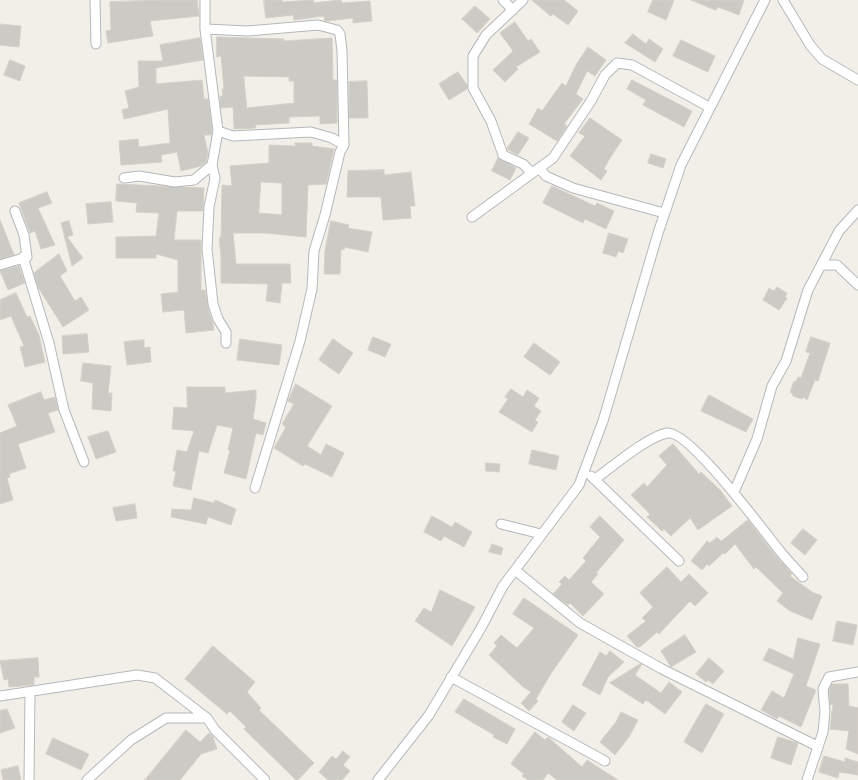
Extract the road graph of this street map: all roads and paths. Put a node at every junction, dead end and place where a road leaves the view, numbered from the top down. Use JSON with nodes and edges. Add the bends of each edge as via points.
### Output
{"nodes":[{"id":1,"x":95,"y":0,"type":"edge"},
{"id":2,"x":205,"y":0,"type":"edge"},
{"id":3,"x":503,"y":0,"type":"edge"},
{"id":4,"x":523,"y":0,"type":"edge"},
{"id":5,"x":765,"y":0,"type":"edge"},
{"id":6,"x":783,"y":0,"type":"edge"},
{"id":7,"x":513,"y":10,"type":"junction"},
{"id":8,"x":205,"y":29,"type":"junction"},
{"id":9,"x":96,"y":44,"type":"dead end"},
{"id":10,"x":858,"y":80,"type":"edge"},
{"id":11,"x":709,"y":107,"type":"junction"},
{"id":12,"x":218,"y":131,"type":"junction"},
{"id":13,"x":344,"y":145,"type":"junction"},
{"id":14,"x":212,"y":165,"type":"junction"},
{"id":15,"x":535,"y":170,"type":"junction"},
{"id":16,"x":124,"y":178,"type":"dead end"},
{"id":17,"x":215,"y":178,"type":"junction"},
{"id":18,"x":194,"y":180,"type":"junction"},
{"id":19,"x":858,"y":210,"type":"edge"},
{"id":20,"x":15,"y":211,"type":"dead end"},
{"id":21,"x":664,"y":213,"type":"junction"},
{"id":22,"x":472,"y":217,"type":"dead end"},
{"id":23,"x":23,"y":257,"type":"junction"},
{"id":24,"x":0,"y":265,"type":"edge"},
{"id":25,"x":821,"y":265,"type":"junction"},
{"id":26,"x":858,"y":285,"type":"edge"},
{"id":27,"x":226,"y":343,"type":"dead end"},
{"id":28,"x":84,"y":462,"type":"dead end"},
{"id":29,"x":584,"y":472,"type":"junction"},
{"id":30,"x":595,"y":479,"type":"junction"},
{"id":31,"x":255,"y":488,"type":"dead end"},
{"id":32,"x":734,"y":492,"type":"junction"},
{"id":33,"x":501,"y":524,"type":"dead end"},
{"id":34,"x":541,"y":534,"type":"junction"},
{"id":35,"x":679,"y":561,"type":"dead end"},
{"id":36,"x":514,"y":570,"type":"junction"},
{"id":37,"x":803,"y":576,"type":"dead end"},
{"id":38,"x":858,"y":672,"type":"edge"},
{"id":39,"x":451,"y":677,"type":"junction"},
{"id":40,"x":30,"y":692,"type":"junction"},
{"id":41,"x":0,"y":696,"type":"edge"},
{"id":42,"x":207,"y":718,"type":"junction"},
{"id":43,"x":817,"y":746,"type":"junction"},
{"id":44,"x":605,"y":761,"type":"dead end"},
{"id":45,"x":29,"y":780,"type":"edge"},
{"id":46,"x":87,"y":780,"type":"edge"},
{"id":47,"x":265,"y":780,"type":"edge"},
{"id":48,"x":378,"y":780,"type":"edge"},
{"id":49,"x":807,"y":780,"type":"edge"}],
"edges":[{"from":1,"to":9,"type":"street"},
{"from":2,"to":8,"type":"street"},
{"from":3,"to":7,"type":"street"},
{"from":4,"to":7,"type":"street"},
{"from":5,"to":11,"type":"street"},
{"from":6,"to":10,"type":"street","via":[[810,45],[822,59]]},
{"from":7,"to":15,"type":"street","via":[[486,34],[473,56],[473,88],[491,121],[503,155]]},
{"from":8,"to":12,"type":"street"},
{"from":8,"to":13,"type":"street","via":[[248,31],[318,25],[337,30],[342,50]]},
{"from":11,"to":15,"type":"street","via":[[632,65],[617,63],[604,75],[591,101],[553,158]]},
{"from":11,"to":21,"type":"street","via":[[681,165]]},
{"from":12,"to":13,"type":"street","via":[[233,136],[311,132],[332,138]]},
{"from":12,"to":14,"type":"street"},
{"from":13,"to":31,"type":"street","via":[[314,251],[312,290],[300,341]]},
{"from":14,"to":17,"type":"street"},
{"from":14,"to":18,"type":"street"},
{"from":15,"to":21,"type":"street","via":[[573,188]]},
{"from":15,"to":22,"type":"street"},
{"from":16,"to":18,"type":"street","via":[[139,176],[175,182]]},
{"from":17,"to":18,"type":"street"},
{"from":17,"to":27,"type":"street","via":[[209,207],[207,249],[213,304],[226,332]]},
{"from":19,"to":25,"type":"street","via":[[839,232]]},
{"from":20,"to":23,"type":"street","via":[[24,234],[27,257]]},
{"from":21,"to":29,"type":"street","via":[[603,421]]},
{"from":23,"to":24,"type":"street"},
{"from":23,"to":28,"type":"street","via":[[49,343],[64,410]]},
{"from":25,"to":26,"type":"street","via":[[837,265]]},
{"from":25,"to":32,"type":"street","via":[[808,290],[786,361],[772,386],[757,439]]},
{"from":29,"to":30,"type":"street"},
{"from":29,"to":34,"type":"street","via":[[572,496]]},
{"from":30,"to":32,"type":"street","via":[[646,443],[667,433],[676,435],[699,455]]},
{"from":30,"to":35,"type":"street"},
{"from":32,"to":37,"type":"street"},
{"from":33,"to":34,"type":"street"},
{"from":34,"to":36,"type":"street"},
{"from":36,"to":39,"type":"street"},
{"from":36,"to":43,"type":"street","via":[[580,623],[662,669]]},
{"from":38,"to":43,"type":"street","via":[[829,676],[823,689],[825,712]]},
{"from":39,"to":44,"type":"street"},
{"from":39,"to":48,"type":"street","via":[[429,715]]},
{"from":40,"to":41,"type":"street"},
{"from":40,"to":42,"type":"street","via":[[146,675],[156,678]]},
{"from":40,"to":45,"type":"street"},
{"from":42,"to":46,"type":"street","via":[[166,718],[131,740]]},
{"from":42,"to":47,"type":"street","via":[[215,730]]},
{"from":43,"to":49,"type":"street"}]}
